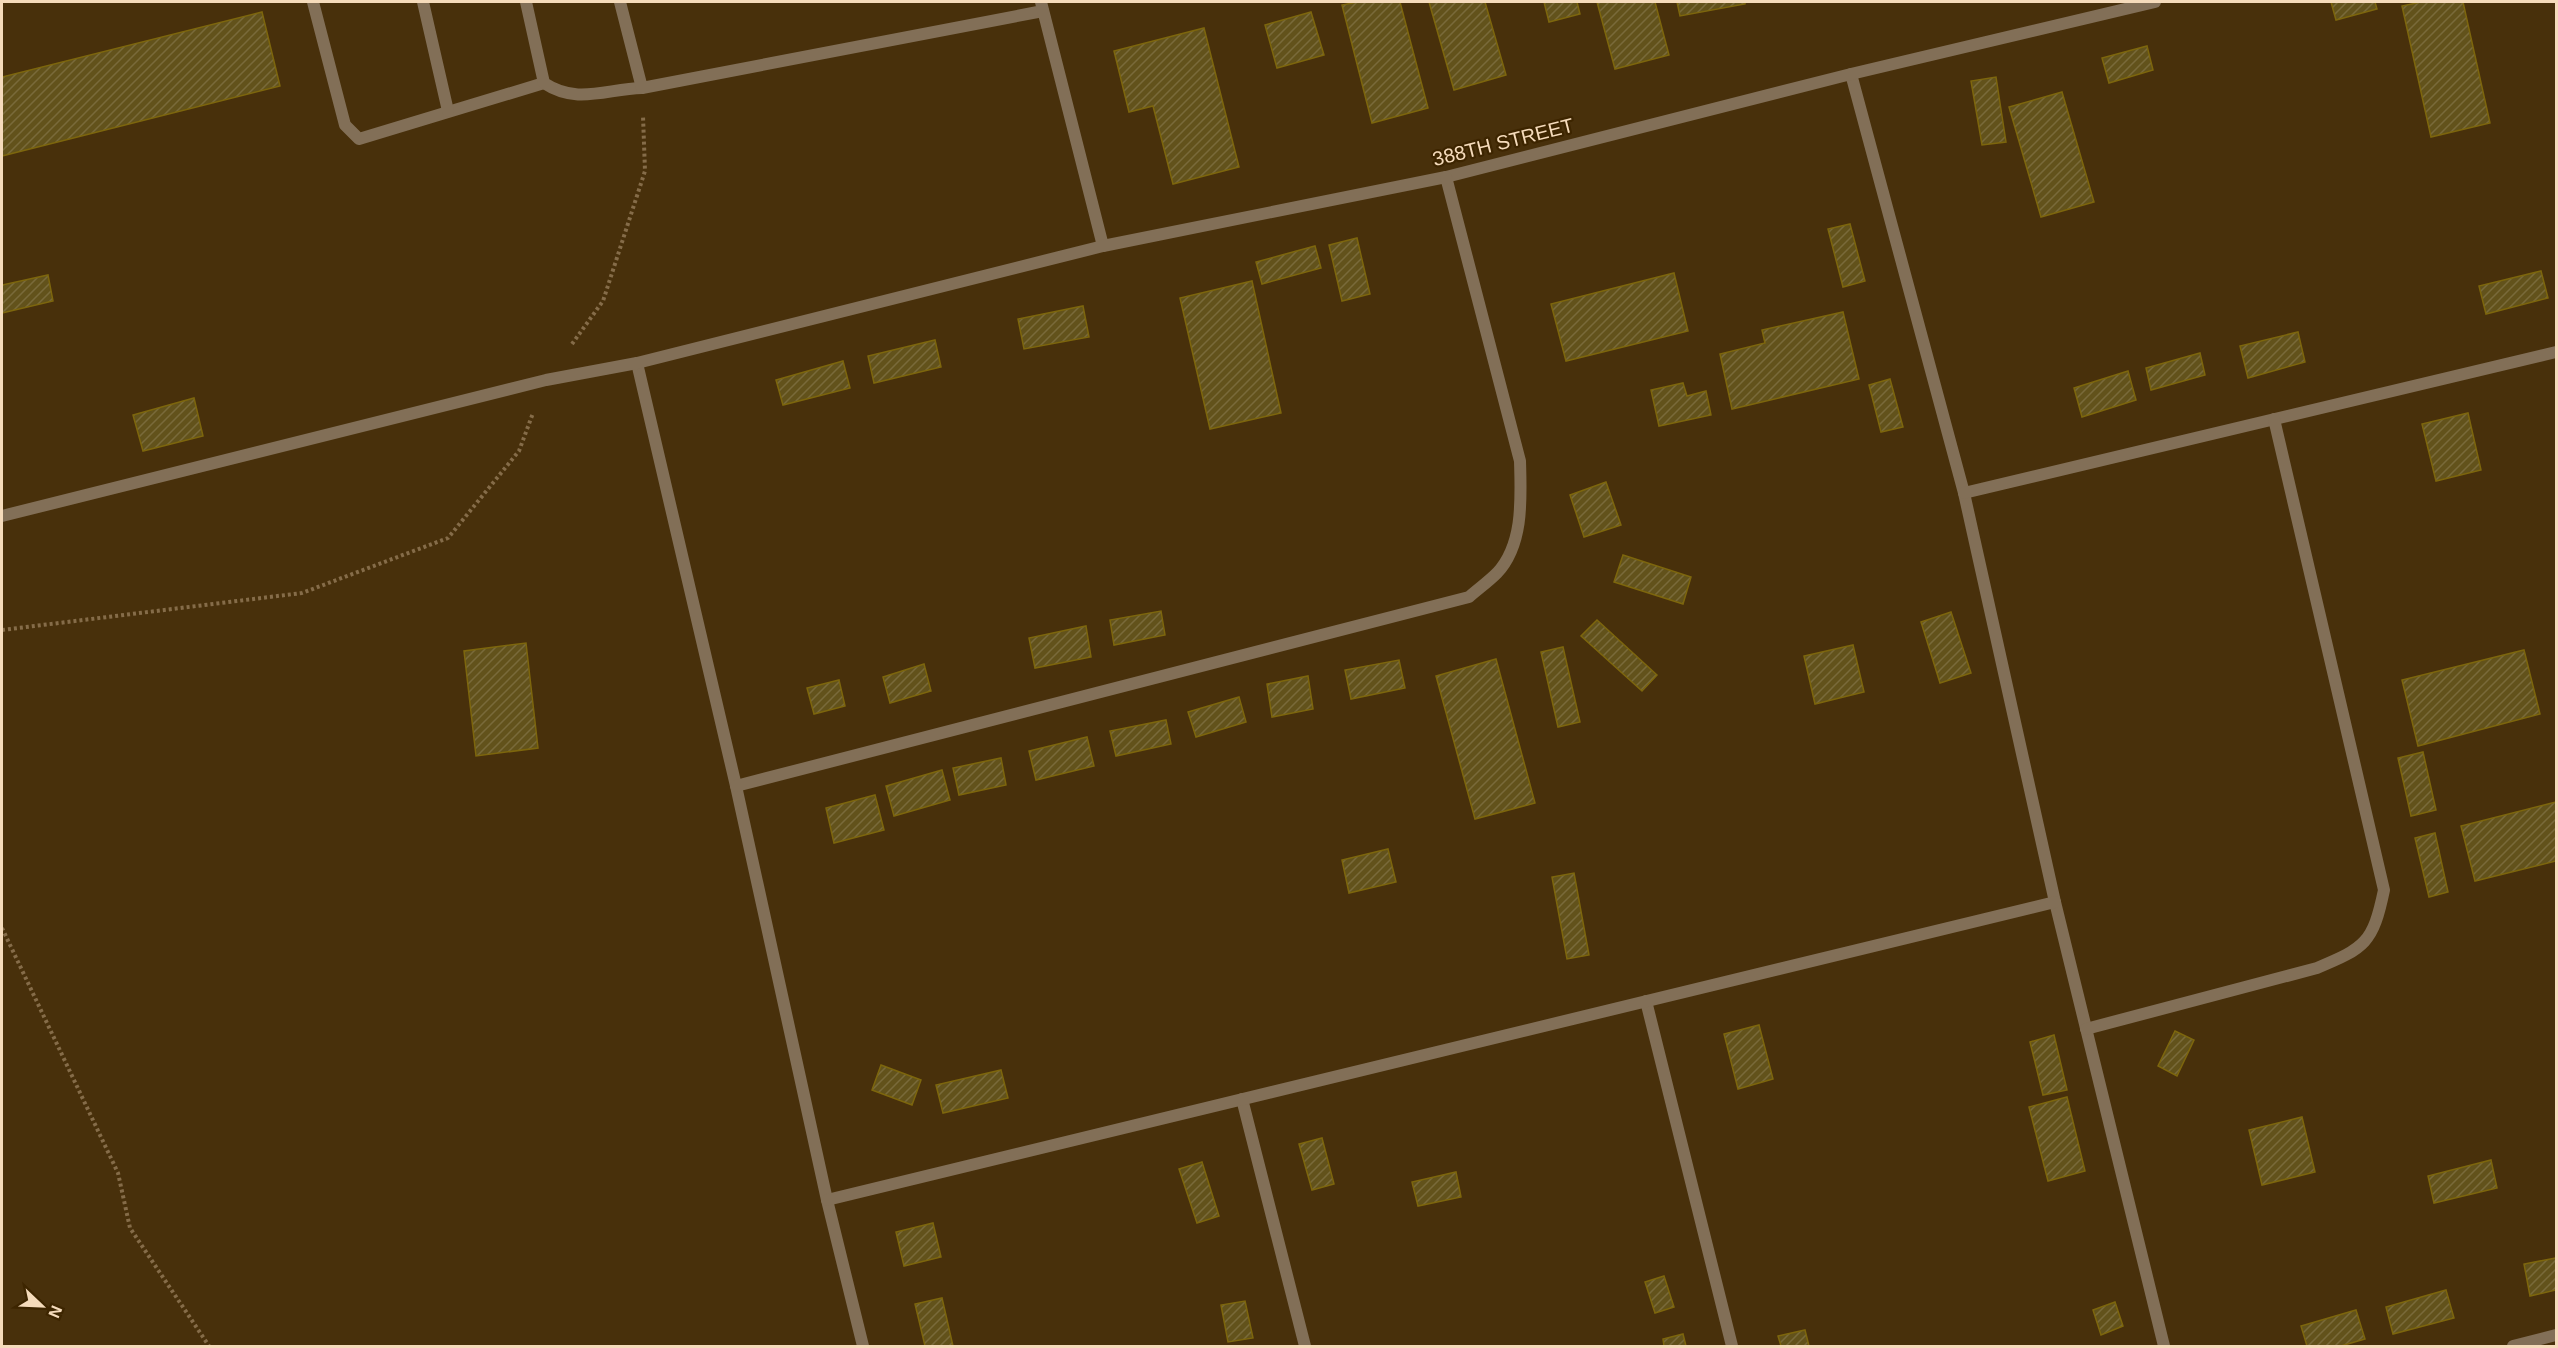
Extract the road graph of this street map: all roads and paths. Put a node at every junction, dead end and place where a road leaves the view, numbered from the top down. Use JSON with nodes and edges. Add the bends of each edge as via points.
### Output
{"nodes":[{"id":1,"x":314,"y":2,"type":"edge"},
{"id":2,"x":423,"y":2,"type":"edge"},
{"id":3,"x":526,"y":2,"type":"edge"},
{"id":4,"x":620,"y":2,"type":"edge"},
{"id":5,"x":2155,"y":2,"type":"edge"},
{"id":6,"x":1042,"y":6,"type":"edge"},
{"id":7,"x":1851,"y":74,"type":"junction"},
{"id":8,"x":544,"y":83,"type":"junction"},
{"id":9,"x":642,"y":88,"type":"junction"},
{"id":10,"x":448,"y":111,"type":"junction"},
{"id":11,"x":1446,"y":177,"type":"junction"},
{"id":12,"x":1103,"y":246,"type":"junction"},
{"id":13,"x":2556,"y":352,"type":"edge"},
{"id":14,"x":637,"y":363,"type":"junction"},
{"id":15,"x":546,"y":380,"type":"junction"},
{"id":16,"x":2274,"y":419,"type":"junction"},
{"id":17,"x":1964,"y":493,"type":"junction"},
{"id":18,"x":2,"y":516,"type":"edge"},
{"id":19,"x":2,"y":630,"type":"edge"},
{"id":20,"x":736,"y":786,"type":"junction"},
{"id":21,"x":2055,"y":902,"type":"junction"},
{"id":22,"x":2,"y":928,"type":"edge"},
{"id":23,"x":1646,"y":1001,"type":"junction"},
{"id":24,"x":2086,"y":1029,"type":"junction"},
{"id":25,"x":1242,"y":1099,"type":"junction"},
{"id":26,"x":826,"y":1200,"type":"junction"},
{"id":27,"x":2556,"y":1335,"type":"edge"},
{"id":28,"x":209,"y":1347,"type":"edge"},
{"id":29,"x":863,"y":1347,"type":"edge"},
{"id":30,"x":1305,"y":1347,"type":"edge"},
{"id":31,"x":1732,"y":1347,"type":"edge"},
{"id":32,"x":2164,"y":1347,"type":"edge"},
{"id":33,"x":2513,"y":1347,"type":"edge"}],
"edges":[{"from":1,"to":10,"type":"street","via":[[345,125],[351,134],[358,139]]},
{"from":2,"to":10,"type":"street"},
{"from":3,"to":8,"type":"street"},
{"from":4,"to":9,"type":"street"},
{"from":5,"to":7,"type":"street","name":"388TH STREET"},
{"from":6,"to":9,"type":"street"},
{"from":6,"to":12,"type":"street"},
{"from":7,"to":11,"type":"street","name":"388TH STREET"},
{"from":7,"to":17,"type":"street"},
{"from":8,"to":9,"type":"street","via":[[558,93],[592,96],[615,89]]},
{"from":8,"to":10,"type":"street"},
{"from":9,"to":15,"type":"path","via":[[645,171],[603,301]]},
{"from":11,"to":12,"type":"street","name":"388TH STREET"},
{"from":11,"to":20,"type":"street","via":[[1520,461],[1521,501],[1516,538],[1498,571],[1469,597]]},
{"from":12,"to":14,"type":"street","name":"388TH STREET"},
{"from":13,"to":16,"type":"street"},
{"from":14,"to":15,"type":"street","name":"388TH STREET"},
{"from":14,"to":20,"type":"street"},
{"from":15,"to":18,"type":"street","name":"388TH STREET"},
{"from":15,"to":19,"type":"path","via":[[519,451],[448,538],[302,593]]},
{"from":16,"to":17,"type":"street"},
{"from":16,"to":24,"type":"street","via":[[2384,890],[2379,917],[2367,942],[2317,968]]},
{"from":17,"to":21,"type":"street"},
{"from":20,"to":26,"type":"street"},
{"from":21,"to":23,"type":"street"},
{"from":21,"to":24,"type":"street"},
{"from":22,"to":28,"type":"path","via":[[118,1173],[130,1228]]},
{"from":23,"to":25,"type":"street"},
{"from":23,"to":31,"type":"street"},
{"from":24,"to":32,"type":"street"},
{"from":25,"to":26,"type":"street"},
{"from":25,"to":30,"type":"street"},
{"from":26,"to":29,"type":"street"},
{"from":27,"to":33,"type":"street"}]}
